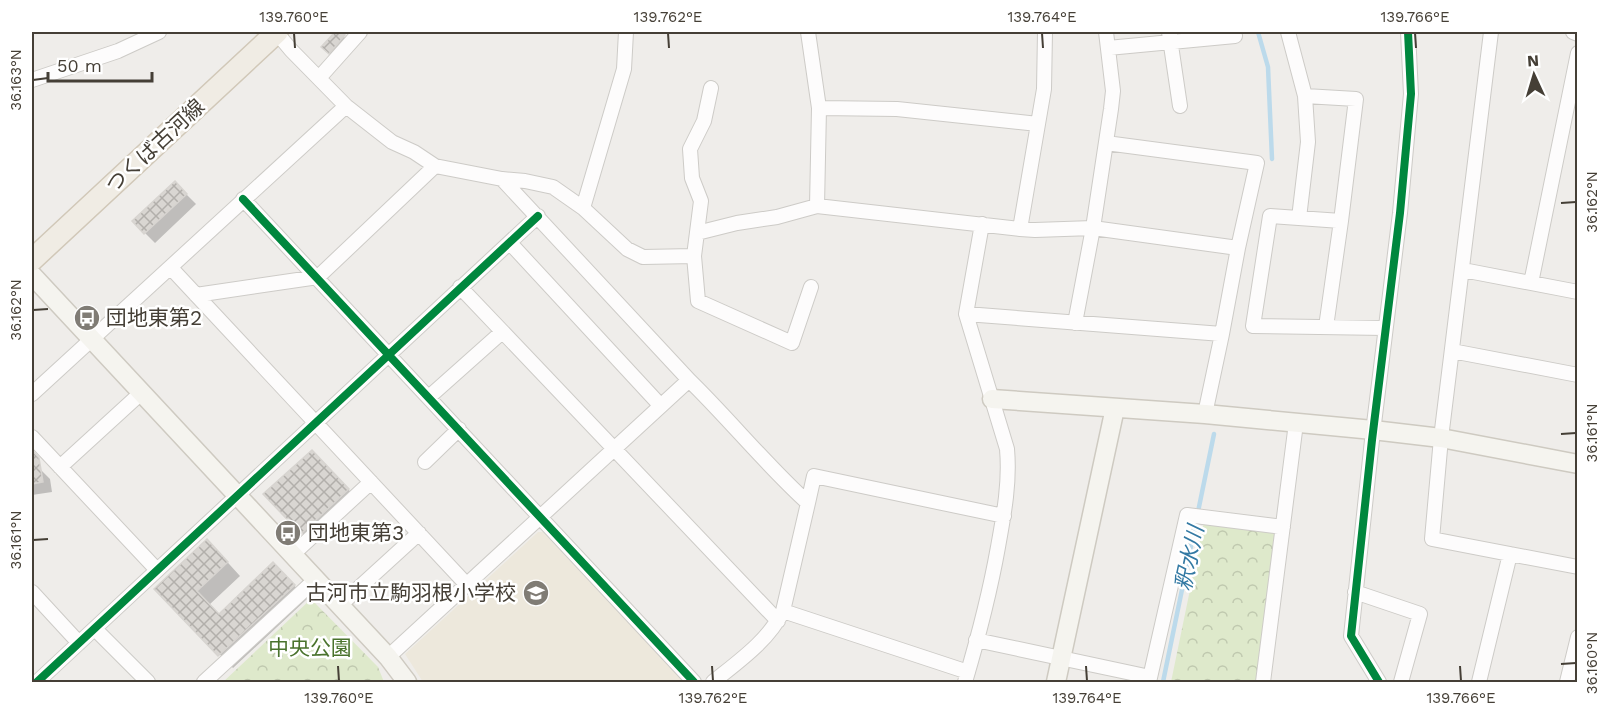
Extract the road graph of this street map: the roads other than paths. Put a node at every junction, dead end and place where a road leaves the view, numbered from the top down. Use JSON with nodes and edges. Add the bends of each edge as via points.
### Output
{"nodes":[{"id":1,"x":159,"y":32,"type":"edge"},
{"id":2,"x":276,"y":32,"type":"edge"},
{"id":3,"x":360,"y":32,"type":"edge"},
{"id":4,"x":627,"y":32,"type":"edge"},
{"id":5,"x":808,"y":32,"type":"edge"},
{"id":6,"x":1045,"y":32,"type":"edge"},
{"id":7,"x":1106,"y":32,"type":"edge"},
{"id":8,"x":1233,"y":32,"type":"edge"},
{"id":9,"x":1288,"y":32,"type":"edge"},
{"id":10,"x":1408,"y":32,"type":"edge"},
{"id":11,"x":1491,"y":32,"type":"edge"},
{"id":12,"x":1573,"y":32,"type":"edge"},
{"id":13,"x":1578,"y":34,"type":"edge"},
{"id":14,"x":1170,"y":36,"type":"edge"},
{"id":15,"x":1108,"y":48,"type":"junction"},
{"id":16,"x":1578,"y":53,"type":"edge"},
{"id":17,"x":319,"y":78,"type":"junction"},
{"id":18,"x":32,"y":80,"type":"edge"},
{"id":19,"x":711,"y":88,"type":"dead end"},
{"id":20,"x":1305,"y":96,"type":"junction"},
{"id":21,"x":346,"y":106,"type":"junction"},
{"id":22,"x":1180,"y":106,"type":"dead end"},
{"id":23,"x":819,"y":108,"type":"junction"},
{"id":24,"x":1038,"y":124,"type":"junction"},
{"id":25,"x":1106,"y":143,"type":"junction"},
{"id":26,"x":435,"y":166,"type":"junction"},
{"id":27,"x":502,"y":179,"type":"junction"},
{"id":28,"x":243,"y":199,"type":"junction"},
{"id":29,"x":817,"y":206,"type":"junction"},
{"id":30,"x":583,"y":208,"type":"junction"},
{"id":31,"x":538,"y":216,"type":"junction"},
{"id":32,"x":1299,"y":218,"type":"junction"},
{"id":33,"x":1341,"y":221,"type":"junction"},
{"id":34,"x":982,"y":224,"type":"junction"},
{"id":35,"x":1093,"y":228,"type":"junction"},
{"id":36,"x":1020,"y":229,"type":"junction"},
{"id":37,"x":696,"y":233,"type":"junction"},
{"id":38,"x":510,"y":243,"type":"junction"},
{"id":39,"x":1238,"y":248,"type":"junction"},
{"id":40,"x":694,"y":256,"type":"junction"},
{"id":41,"x":32,"y":260,"type":"edge"},
{"id":42,"x":171,"y":268,"type":"junction"},
{"id":43,"x":1463,"y":270,"type":"junction"},
{"id":44,"x":32,"y":275,"type":"edge"},
{"id":45,"x":318,"y":277,"type":"junction"},
{"id":46,"x":1531,"y":283,"type":"junction"},
{"id":47,"x":460,"y":287,"type":"junction"},
{"id":48,"x":811,"y":287,"type":"dead end"},
{"id":49,"x":1578,"y":292,"type":"edge"},
{"id":50,"x":196,"y":295,"type":"junction"},
{"id":51,"x":966,"y":314,"type":"junction"},
{"id":52,"x":1075,"y":323,"type":"junction"},
{"id":53,"x":1326,"y":327,"type":"junction"},
{"id":54,"x":1385,"y":328,"type":"junction"},
{"id":55,"x":502,"y":332,"type":"junction"},
{"id":56,"x":1222,"y":334,"type":"junction"},
{"id":57,"x":91,"y":339,"type":"junction"},
{"id":58,"x":1452,"y":351,"type":"junction"},
{"id":59,"x":389,"y":354,"type":"junction"},
{"id":60,"x":1578,"y":375,"type":"edge"},
{"id":61,"x":689,"y":380,"type":"junction"},
{"id":62,"x":141,"y":393,"type":"junction"},
{"id":63,"x":32,"y":394,"type":"edge"},
{"id":64,"x":429,"y":397,"type":"junction"},
{"id":65,"x":992,"y":399,"type":"junction"},
{"id":66,"x":660,"y":405,"type":"junction"},
{"id":67,"x":1116,"y":408,"type":"junction"},
{"id":68,"x":1205,"y":414,"type":"junction"},
{"id":69,"x":1296,"y":423,"type":"junction"},
{"id":70,"x":317,"y":424,"type":"junction"},
{"id":71,"x":459,"y":429,"type":"junction"},
{"id":72,"x":1373,"y":429,"type":"junction"},
{"id":73,"x":32,"y":437,"type":"edge"},
{"id":74,"x":1441,"y":438,"type":"junction"},
{"id":75,"x":613,"y":450,"type":"junction"},
{"id":76,"x":424,"y":462,"type":"dead end"},
{"id":77,"x":1578,"y":464,"type":"edge"},
{"id":78,"x":60,"y":467,"type":"junction"},
{"id":79,"x":371,"y":482,"type":"junction"},
{"id":80,"x":237,"y":496,"type":"junction"},
{"id":81,"x":808,"y":503,"type":"junction"},
{"id":82,"x":1004,"y":516,"type":"junction"},
{"id":83,"x":540,"y":519,"type":"junction"},
{"id":84,"x":1283,"y":527,"type":"junction"},
{"id":85,"x":419,"y":533,"type":"junction"},
{"id":86,"x":1510,"y":554,"type":"junction"},
{"id":87,"x":292,"y":555,"type":"junction"},
{"id":88,"x":1578,"y":567,"type":"edge"},
{"id":89,"x":157,"y":570,"type":"junction"},
{"id":90,"x":315,"y":580,"type":"junction"},
{"id":91,"x":467,"y":585,"type":"junction"},
{"id":92,"x":32,"y":592,"type":"edge"},
{"id":93,"x":1355,"y":592,"type":"junction"},
{"id":94,"x":339,"y":606,"type":"junction"},
{"id":95,"x":781,"y":616,"type":"junction"},
{"id":96,"x":94,"y":629,"type":"junction"},
{"id":97,"x":1578,"y":637,"type":"edge"},
{"id":98,"x":976,"y":640,"type":"junction"},
{"id":99,"x":79,"y":643,"type":"junction"},
{"id":100,"x":388,"y":657,"type":"junction"},
{"id":101,"x":1062,"y":659,"type":"junction"},
{"id":102,"x":967,"y":677,"type":"edge"},
{"id":103,"x":36,"y":678,"type":"edge"},
{"id":104,"x":1150,"y":680,"type":"edge"},
{"id":105,"x":148,"y":682,"type":"edge"},
{"id":106,"x":204,"y":682,"type":"edge"},
{"id":107,"x":407,"y":682,"type":"edge"},
{"id":108,"x":694,"y":682,"type":"edge"},
{"id":109,"x":713,"y":682,"type":"edge"},
{"id":110,"x":1056,"y":682,"type":"edge"},
{"id":111,"x":1263,"y":682,"type":"edge"},
{"id":112,"x":1381,"y":682,"type":"edge"},
{"id":113,"x":1401,"y":682,"type":"edge"},
{"id":114,"x":1479,"y":682,"type":"edge"},
{"id":115,"x":1567,"y":682,"type":"edge"}],
"edges":[{"from":1,"to":18,"type":"street","via":[[118,51]]},
{"from":2,"to":17,"type":"street"},
{"from":2,"to":41,"type":"main road","name":"つくば古河線"},
{"from":3,"to":17,"type":"street"},
{"from":4,"to":30,"type":"street","via":[[624,69]]},
{"from":5,"to":23,"type":"street"},
{"from":6,"to":24,"type":"street","via":[[1044,89]]},
{"from":7,"to":15,"type":"street"},
{"from":8,"to":14,"type":"street","via":[[1235,36]]},
{"from":9,"to":20,"type":"street"},
{"from":10,"to":54,"type":"street","via":[[1412,94]]},
{"from":11,"to":43,"type":"street"},
{"from":12,"to":13,"type":"street"},
{"from":14,"to":15,"type":"street"},
{"from":14,"to":22,"type":"street"},
{"from":15,"to":25,"type":"street","via":[[1113,91]]},
{"from":16,"to":46,"type":"street"},
{"from":17,"to":21,"type":"street"},
{"from":19,"to":37,"type":"street","via":[[704,121],[690,149],[692,178],[701,201]]},
{"from":20,"to":32,"type":"street","via":[[1308,142]]},
{"from":20,"to":33,"type":"street","via":[[1356,99]]},
{"from":21,"to":26,"type":"street","via":[[392,142]]},
{"from":21,"to":28,"type":"street"},
{"from":23,"to":24,"type":"street","via":[[897,109]]},
{"from":23,"to":29,"type":"street"},
{"from":24,"to":36,"type":"street"},
{"from":25,"to":35,"type":"street"},
{"from":25,"to":39,"type":"street","via":[[1257,163]]},
{"from":26,"to":27,"type":"street"},
{"from":26,"to":45,"type":"street"},
{"from":27,"to":30,"type":"street","via":[[553,188]]},
{"from":27,"to":31,"type":"street"},
{"from":28,"to":42,"type":"street"},
{"from":28,"to":45,"type":"street"},
{"from":29,"to":34,"type":"street"},
{"from":29,"to":37,"type":"street"},
{"from":30,"to":40,"type":"street","via":[[627,249],[642,257]]},
{"from":31,"to":38,"type":"street"},
{"from":31,"to":61,"type":"street"},
{"from":32,"to":33,"type":"street"},
{"from":32,"to":53,"type":"street","via":[[1270,216],[1253,326]]},
{"from":33,"to":53,"type":"street"},
{"from":34,"to":36,"type":"street"},
{"from":34,"to":51,"type":"street"},
{"from":35,"to":36,"type":"street"},
{"from":35,"to":39,"type":"street"},
{"from":35,"to":52,"type":"street"},
{"from":37,"to":40,"type":"street"},
{"from":38,"to":47,"type":"street"},
{"from":38,"to":66,"type":"street"},
{"from":39,"to":56,"type":"street"},
{"from":40,"to":48,"type":"street","via":[[698,301],[792,343]]},
{"from":42,"to":50,"type":"street"},
{"from":42,"to":57,"type":"street"},
{"from":43,"to":46,"type":"street"},
{"from":43,"to":58,"type":"street"},
{"from":44,"to":57,"type":"street"},
{"from":45,"to":50,"type":"street"},
{"from":45,"to":59,"type":"street"},
{"from":46,"to":49,"type":"street"},
{"from":47,"to":55,"type":"street"},
{"from":47,"to":59,"type":"street"},
{"from":50,"to":70,"type":"street"},
{"from":51,"to":52,"type":"street"},
{"from":51,"to":65,"type":"street"},
{"from":52,"to":56,"type":"street"},
{"from":53,"to":54,"type":"street"},
{"from":54,"to":72,"type":"street"},
{"from":55,"to":64,"type":"street"},
{"from":55,"to":75,"type":"street"},
{"from":56,"to":68,"type":"street"},
{"from":57,"to":62,"type":"street"},
{"from":57,"to":63,"type":"street"},
{"from":58,"to":60,"type":"street"},
{"from":58,"to":74,"type":"street"},
{"from":59,"to":64,"type":"street"},
{"from":59,"to":70,"type":"street"},
{"from":61,"to":66,"type":"street"},
{"from":61,"to":81,"type":"street"},
{"from":62,"to":78,"type":"street"},
{"from":62,"to":80,"type":"street"},
{"from":64,"to":71,"type":"street"},
{"from":65,"to":67,"type":"street"},
{"from":65,"to":82,"type":"street","via":[[1009,468]]},
{"from":66,"to":75,"type":"street"},
{"from":67,"to":68,"type":"street"},
{"from":67,"to":101,"type":"street"},
{"from":68,"to":69,"type":"street"},
{"from":69,"to":72,"type":"street"},
{"from":69,"to":84,"type":"street"},
{"from":70,"to":79,"type":"street"},
{"from":70,"to":80,"type":"street"},
{"from":71,"to":76,"type":"street"},
{"from":71,"to":83,"type":"street"},
{"from":72,"to":74,"type":"street"},
{"from":72,"to":93,"type":"street"},
{"from":73,"to":78,"type":"street"},
{"from":74,"to":77,"type":"street"},
{"from":74,"to":86,"type":"street","via":[[1432,538]]},
{"from":75,"to":83,"type":"street"},
{"from":75,"to":95,"type":"street"},
{"from":78,"to":89,"type":"street"},
{"from":79,"to":85,"type":"street"},
{"from":79,"to":87,"type":"street"},
{"from":80,"to":87,"type":"street"},
{"from":80,"to":89,"type":"street"},
{"from":81,"to":82,"type":"street","via":[[814,476]]},
{"from":81,"to":95,"type":"street"},
{"from":82,"to":98,"type":"street"},
{"from":83,"to":91,"type":"street"},
{"from":83,"to":108,"type":"street"},
{"from":84,"to":104,"type":"street","via":[[1187,515]]},
{"from":84,"to":111,"type":"street"},
{"from":85,"to":91,"type":"street"},
{"from":85,"to":94,"type":"street"},
{"from":86,"to":88,"type":"street"},
{"from":86,"to":114,"type":"street"},
{"from":87,"to":90,"type":"street"},
{"from":89,"to":96,"type":"street"},
{"from":90,"to":94,"type":"street"},
{"from":90,"to":106,"type":"street"},
{"from":91,"to":100,"type":"street"},
{"from":92,"to":99,"type":"street"},
{"from":93,"to":112,"type":"street","via":[[1351,636]]},
{"from":93,"to":113,"type":"street","via":[[1420,614]]},
{"from":94,"to":100,"type":"street"},
{"from":95,"to":102,"type":"street"},
{"from":95,"to":109,"type":"street","via":[[766,636]]},
{"from":96,"to":99,"type":"street"},
{"from":96,"to":105,"type":"street"},
{"from":97,"to":115,"type":"street"},
{"from":98,"to":101,"type":"street"},
{"from":98,"to":102,"type":"street"},
{"from":99,"to":103,"type":"street"},
{"from":100,"to":107,"type":"street"},
{"from":101,"to":104,"type":"street"},
{"from":101,"to":110,"type":"street"}]}
